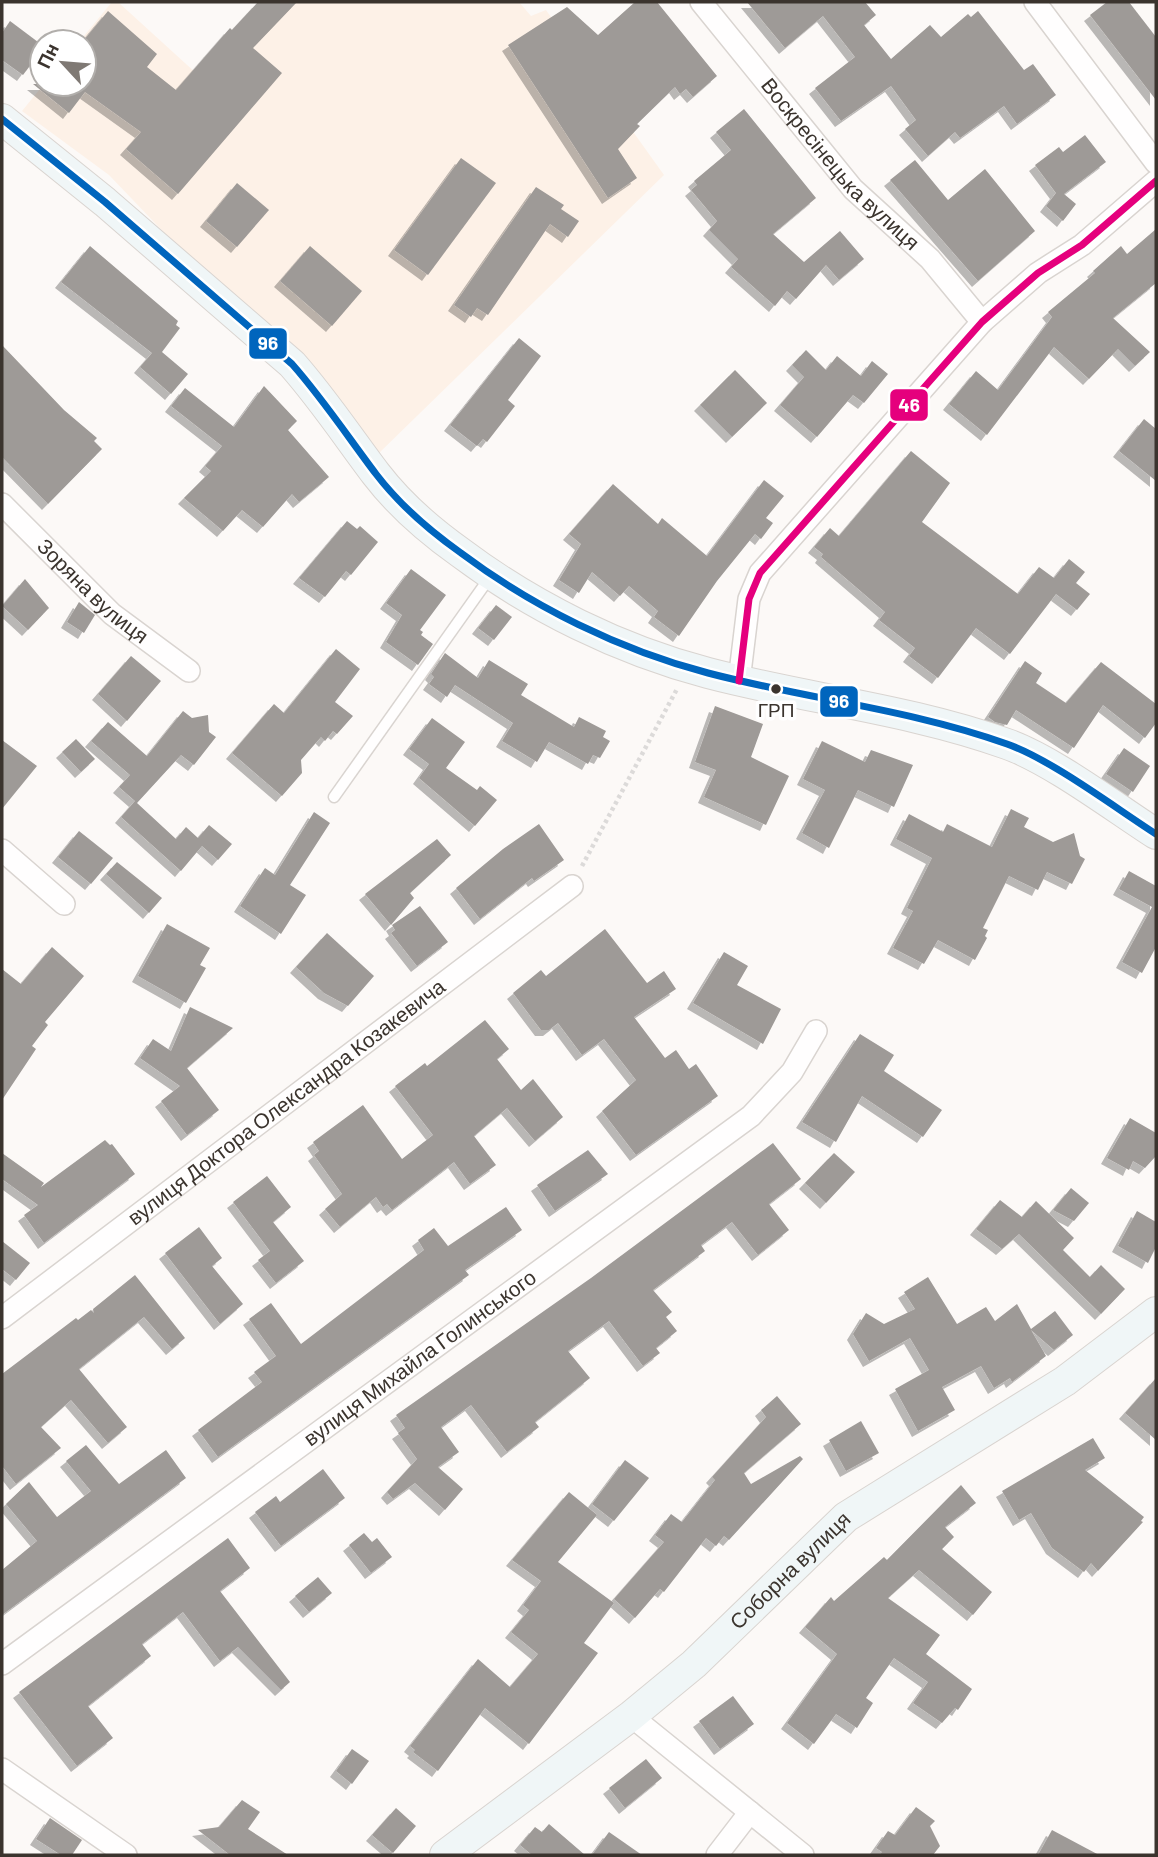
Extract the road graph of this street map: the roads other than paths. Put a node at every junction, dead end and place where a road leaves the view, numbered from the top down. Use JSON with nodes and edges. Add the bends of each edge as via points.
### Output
{"nodes":[{"id":1,"x":701,"y":2,"type":"edge"},
{"id":2,"x":1035,"y":2,"type":"edge"},
{"id":3,"x":2,"y":119,"type":"edge"},
{"id":4,"x":1156,"y":163,"type":"edge"},
{"id":5,"x":1156,"y":181,"type":"edge"},
{"id":6,"x":982,"y":322,"type":"junction"},
{"id":7,"x":2,"y":504,"type":"edge"},
{"id":8,"x":493,"y":574,"type":"junction"},
{"id":9,"x":189,"y":671,"type":"dead end"},
{"id":10,"x":738,"y":681,"type":"junction"},
{"id":11,"x":334,"y":797,"type":"dead end"},
{"id":12,"x":1156,"y":834,"type":"edge"},
{"id":13,"x":2,"y":850,"type":"edge"},
{"id":14,"x":572,"y":886,"type":"road end"},
{"id":15,"x":64,"y":904,"type":"dead end"},
{"id":16,"x":816,"y":1031,"type":"dead end"},
{"id":17,"x":1156,"y":1312,"type":"edge"},
{"id":18,"x":2,"y":1318,"type":"edge"},
{"id":19,"x":2,"y":1664,"type":"edge"},
{"id":20,"x":631,"y":1716,"type":"junction"},
{"id":21,"x":2,"y":1769,"type":"edge"},
{"id":22,"x":750,"y":1812,"type":"junction"},
{"id":23,"x":126,"y":1855,"type":"edge"},
{"id":24,"x":445,"y":1855,"type":"edge"},
{"id":25,"x":717,"y":1855,"type":"edge"},
{"id":26,"x":803,"y":1855,"type":"edge"}],
"edges":[{"from":1,"to":6,"type":"street","name":"Воскресінецька вулиця","via":[[853,189],[930,259]]},
{"from":2,"to":4,"type":"street"},
{"from":3,"to":8,"type":"street","via":[[292,364],[400,501],[435,534]]},
{"from":5,"to":6,"type":"street"},
{"from":6,"to":10,"type":"street","via":[[760,573],[749,599]]},
{"from":7,"to":9,"type":"street","name":"Зоряна вулиця","via":[[112,614]]},
{"from":8,"to":10,"type":"street","via":[[594,632]]},
{"from":8,"to":11,"type":"lane"},
{"from":10,"to":12,"type":"street","via":[[917,716],[1009,745]]},
{"from":13,"to":15,"type":"street"},
{"from":14,"to":18,"type":"street","name":"вулиця Доктора Олександра Козакевича"},
{"from":16,"to":19,"type":"street","name":"вулиця Михайла Голинського","via":[[792,1072],[751,1116]]},
{"from":17,"to":20,"type":"street","name":"Соборна вулиця","via":[[1065,1381],[846,1517],[694,1664]]},
{"from":20,"to":22,"type":"street"},
{"from":20,"to":24,"type":"street","name":"Соборна вулиця"},
{"from":21,"to":23,"type":"street"},
{"from":22,"to":25,"type":"street"},
{"from":22,"to":26,"type":"street"}]}
